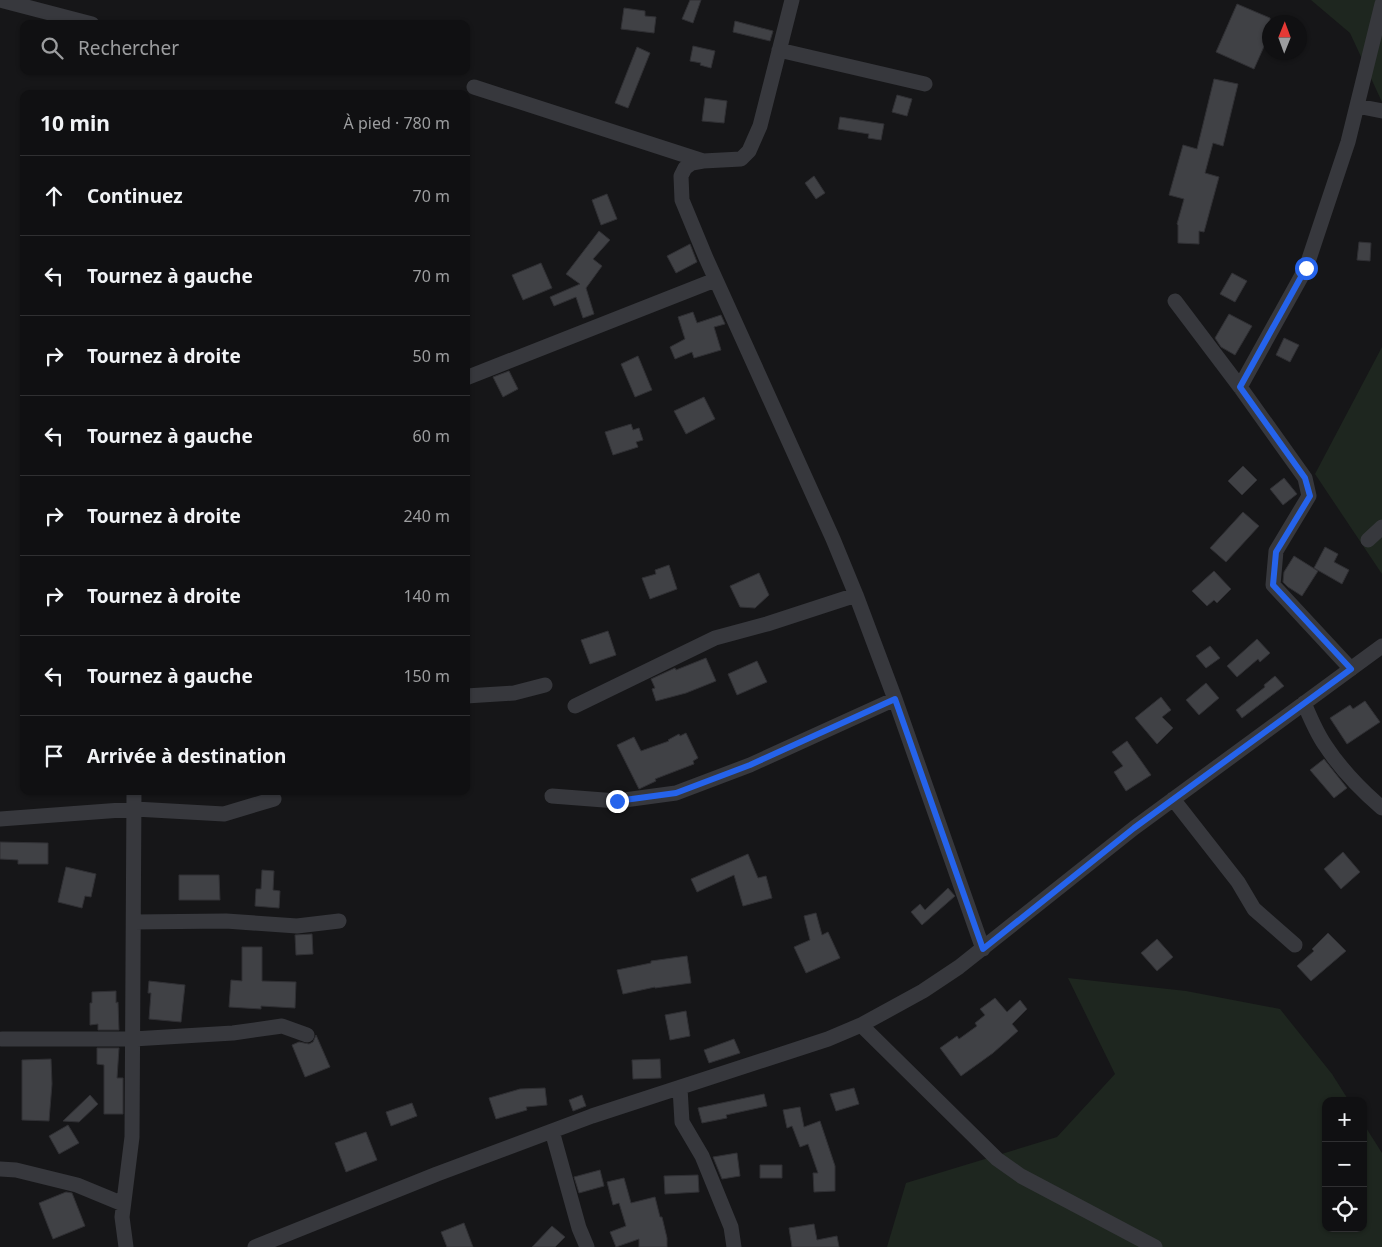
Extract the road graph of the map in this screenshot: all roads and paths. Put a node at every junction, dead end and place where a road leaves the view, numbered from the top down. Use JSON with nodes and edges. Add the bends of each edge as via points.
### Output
{"nodes":[{"id":1,"x":0,"y":0,"type":"edge"},
{"id":2,"x":792,"y":0,"type":"edge"},
{"id":3,"x":1382,"y":4,"type":"edge"},
{"id":4,"x":77,"y":20,"type":"edge"},
{"id":5,"x":779,"y":50,"type":"junction"},
{"id":6,"x":925,"y":84,"type":"dead end"},
{"id":7,"x":474,"y":87,"type":"dead end"},
{"id":8,"x":1357,"y":106,"type":"junction"},
{"id":9,"x":1382,"y":111,"type":"edge"},
{"id":10,"x":703,"y":161,"type":"junction"},
{"id":11,"x":716,"y":280,"type":"junction"},
{"id":12,"x":1175,"y":302,"type":"dead end"},
{"id":13,"x":470,"y":376,"type":"edge"},
{"id":14,"x":1240,"y":387,"type":"junction"},
{"id":15,"x":1382,"y":527,"type":"edge"},
{"id":16,"x":1368,"y":540,"type":"dead end"},
{"id":17,"x":856,"y":595,"type":"junction"},
{"id":18,"x":1382,"y":646,"type":"edge"},
{"id":19,"x":1351,"y":669,"type":"junction"},
{"id":20,"x":545,"y":685,"type":"dead end"},
{"id":21,"x":470,"y":696,"type":"edge"},
{"id":22,"x":895,"y":699,"type":"junction"},
{"id":23,"x":1304,"y":703,"type":"junction"},
{"id":24,"x":575,"y":706,"type":"dead end"},
{"id":25,"x":134,"y":795,"type":"edge"},
{"id":26,"x":552,"y":796,"type":"dead end"},
{"id":27,"x":274,"y":799,"type":"dead end"},
{"id":28,"x":1173,"y":799,"type":"junction"},
{"id":29,"x":1382,"y":808,"type":"edge"},
{"id":30,"x":135,"y":809,"type":"junction"},
{"id":31,"x":0,"y":819,"type":"edge"},
{"id":32,"x":339,"y":921,"type":"dead end"},
{"id":33,"x":134,"y":922,"type":"junction"},
{"id":34,"x":1295,"y":946,"type":"dead end"},
{"id":35,"x":983,"y":949,"type":"junction"},
{"id":36,"x":861,"y":1025,"type":"junction"},
{"id":37,"x":307,"y":1035,"type":"dead end"},
{"id":38,"x":2,"y":1039,"type":"dead end"},
{"id":39,"x":133,"y":1039,"type":"junction"},
{"id":40,"x":680,"y":1088,"type":"junction"},
{"id":41,"x":552,"y":1131,"type":"junction"},
{"id":42,"x":0,"y":1169,"type":"edge"},
{"id":43,"x":123,"y":1204,"type":"junction"},
{"id":44,"x":126,"y":1247,"type":"edge"},
{"id":45,"x":255,"y":1247,"type":"edge"},
{"id":46,"x":587,"y":1247,"type":"edge"},
{"id":47,"x":734,"y":1247,"type":"edge"},
{"id":48,"x":1155,"y":1247,"type":"edge"}],
"edges":[{"from":1,"to":4,"type":"street"},
{"from":2,"to":5,"type":"street"},
{"from":3,"to":8,"type":"street"},
{"from":5,"to":6,"type":"street"},
{"from":5,"to":10,"type":"street","via":[[760,126],[749,151],[741,159]]},
{"from":7,"to":10,"type":"street"},
{"from":8,"to":9,"type":"street"},
{"from":8,"to":14,"type":"street","via":[[1306,268]]},
{"from":10,"to":11,"type":"street","via":[[685,168],[681,195]]},
{"from":11,"to":13,"type":"street"},
{"from":11,"to":17,"type":"street"},
{"from":12,"to":14,"type":"street"},
{"from":14,"to":19,"type":"street","via":[[1305,478],[1310,496],[1276,552],[1273,585]]},
{"from":15,"to":16,"type":"street"},
{"from":17,"to":22,"type":"street"},
{"from":17,"to":24,"type":"street","via":[[715,638]]},
{"from":18,"to":19,"type":"street"},
{"from":19,"to":23,"type":"street"},
{"from":20,"to":21,"type":"street","via":[[514,693]]},
{"from":22,"to":26,"type":"street","via":[[750,765],[676,793],[617,801]]},
{"from":22,"to":35,"type":"street"},
{"from":23,"to":28,"type":"street"},
{"from":23,"to":29,"type":"street","via":[[1335,759]]},
{"from":25,"to":30,"type":"street"},
{"from":27,"to":30,"type":"street","via":[[224,814]]},
{"from":28,"to":34,"type":"street","via":[[1238,882],[1254,909]]},
{"from":28,"to":35,"type":"street"},
{"from":30,"to":31,"type":"street"},
{"from":30,"to":33,"type":"street"},
{"from":32,"to":33,"type":"street","via":[[297,926],[226,921]]},
{"from":33,"to":39,"type":"street"},
{"from":35,"to":36,"type":"street","via":[[923,991]]},
{"from":36,"to":40,"type":"street"},
{"from":36,"to":48,"type":"street","via":[[997,1159],[1022,1176]]},
{"from":37,"to":39,"type":"street","via":[[282,1026],[233,1033]]},
{"from":38,"to":39,"type":"street"},
{"from":39,"to":43,"type":"street","via":[[132,1137]]},
{"from":40,"to":41,"type":"street"},
{"from":40,"to":47,"type":"street","via":[[682,1122],[702,1156],[731,1227]]},
{"from":41,"to":45,"type":"street"},
{"from":41,"to":46,"type":"street"},
{"from":42,"to":43,"type":"street","via":[[77,1185]]},
{"from":43,"to":44,"type":"street","via":[[122,1229]]}]}
